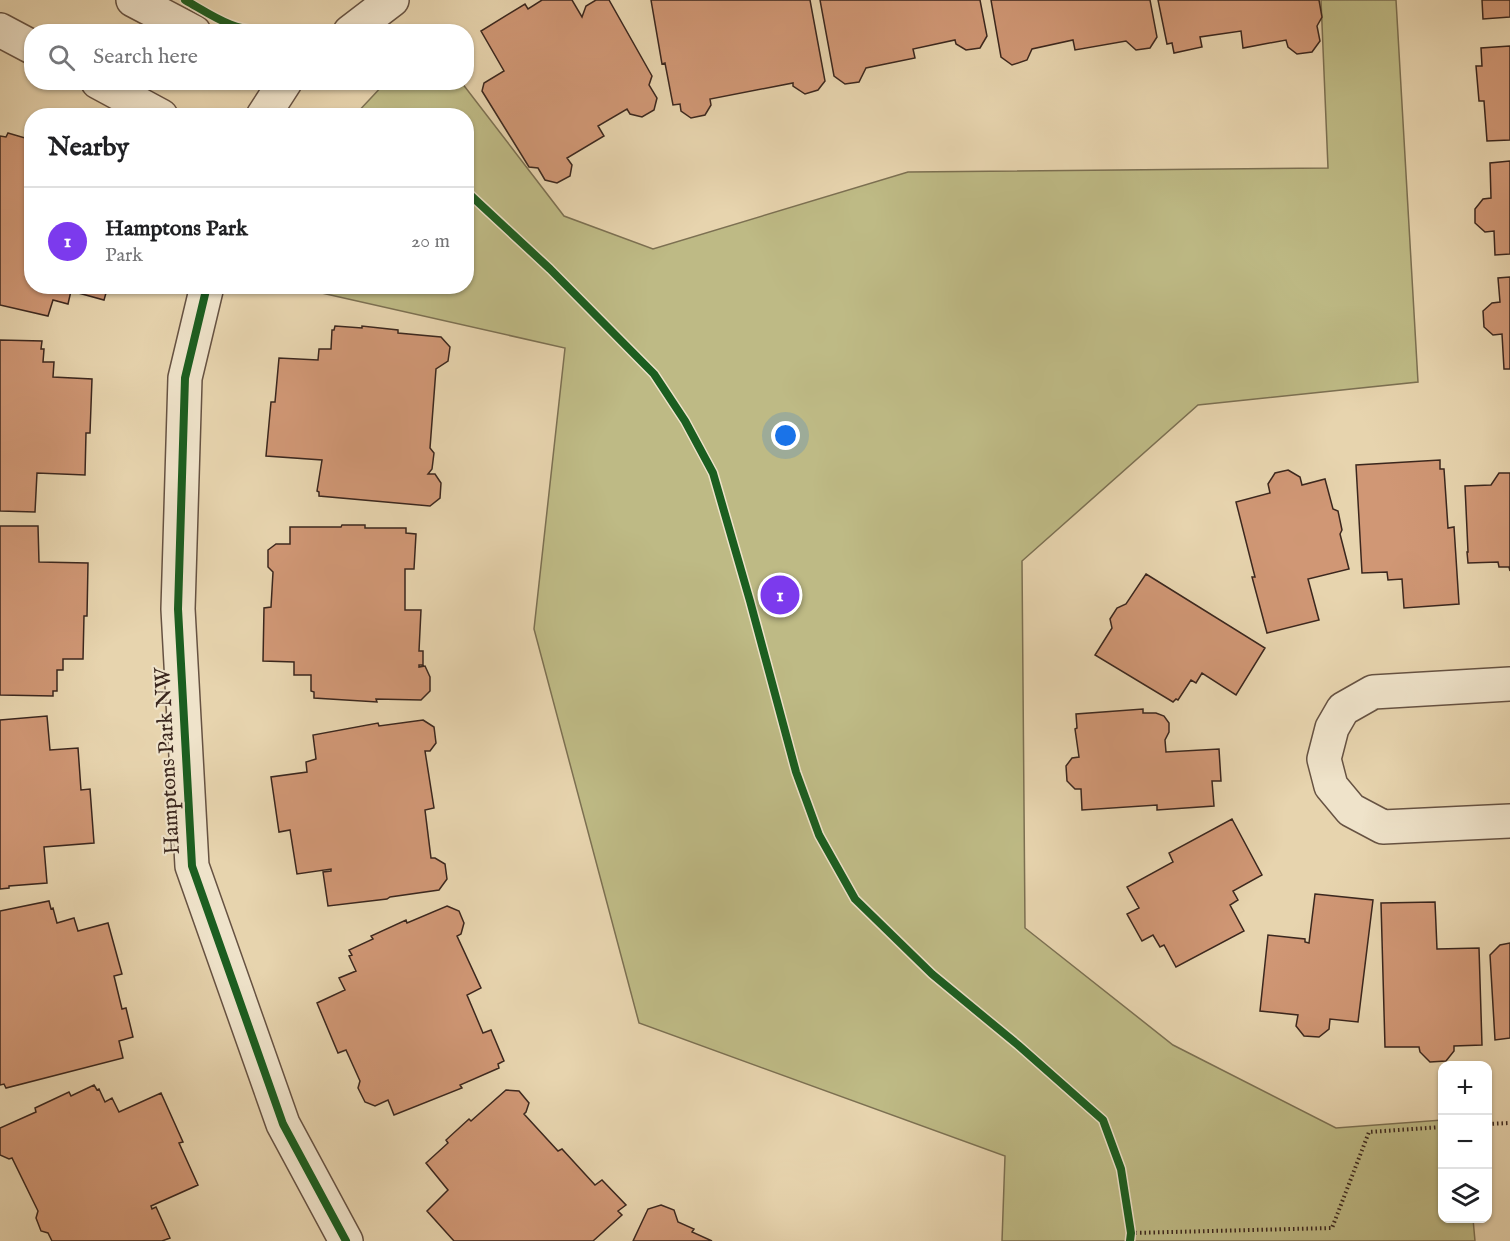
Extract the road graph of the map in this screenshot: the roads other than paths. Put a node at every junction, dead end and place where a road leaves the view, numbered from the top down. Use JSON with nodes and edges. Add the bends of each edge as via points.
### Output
{"nodes":[{"id":1,"x":133,"y":0,"type":"edge"},
{"id":2,"x":392,"y":0,"type":"edge"},
{"id":3,"x":179,"y":24,"type":"edge"},
{"id":4,"x":360,"y":24,"type":"edge"},
{"id":5,"x":0,"y":30,"type":"edge"},
{"id":6,"x":24,"y":43,"type":"edge"},
{"id":7,"x":113,"y":90,"type":"edge"},
{"id":8,"x":280,"y":90,"type":"edge"},
{"id":9,"x":145,"y":108,"type":"edge"},
{"id":10,"x":267,"y":108,"type":"edge"},
{"id":11,"x":205,"y":294,"type":"edge"},
{"id":12,"x":1510,"y":684,"type":"edge"},
{"id":13,"x":1510,"y":820,"type":"edge"},
{"id":14,"x":346,"y":1241,"type":"edge"}],
"edges":[{"from":1,"to":3,"type":"street"},
{"from":2,"to":4,"type":"street"},
{"from":5,"to":6,"type":"street"},
{"from":7,"to":9,"type":"street"},
{"from":8,"to":10,"type":"street"},
{"from":11,"to":14,"type":"street","name":"Hamptons Park NW","via":[[185,378],[178,609],[192,866],[283,1124]]},
{"from":12,"to":13,"type":"street","via":[[1373,692],[1343,709],[1332,728],[1324,759],[1331,786],[1351,810],[1383,826]]}]}
